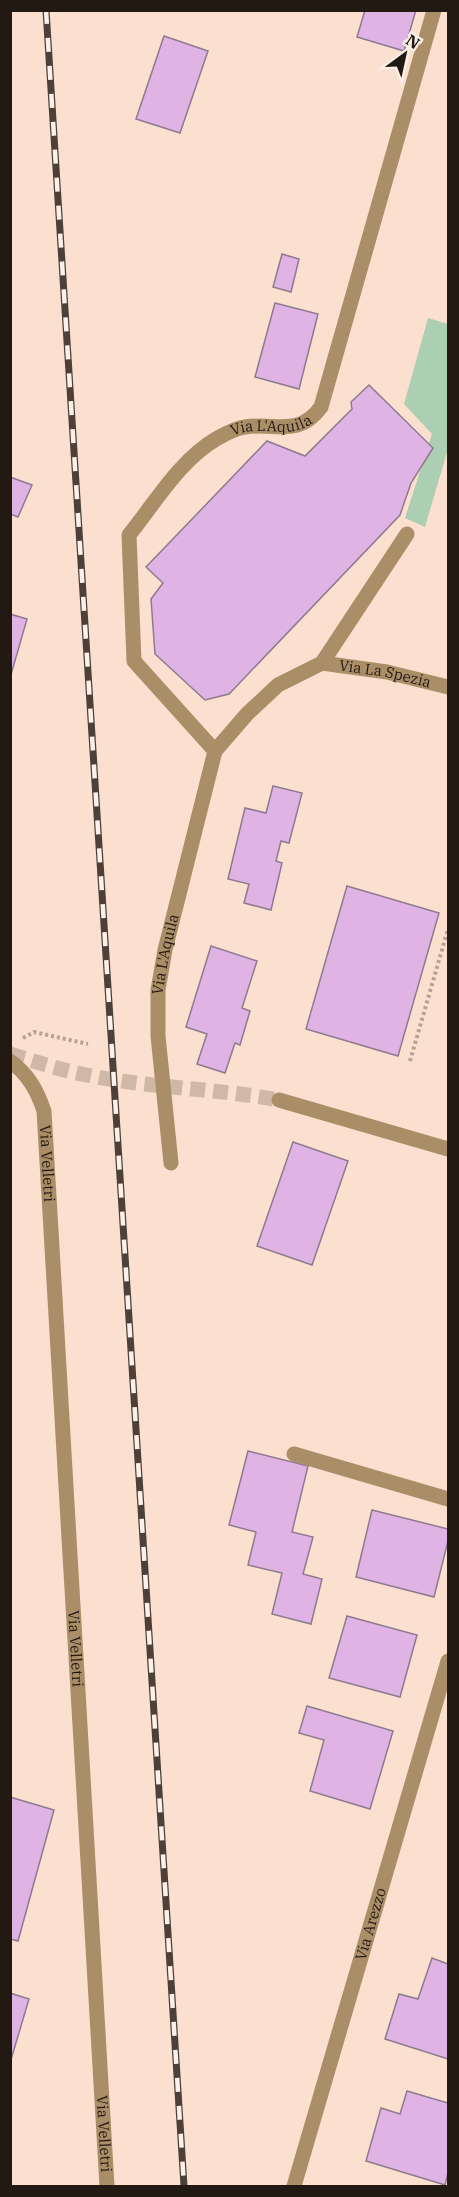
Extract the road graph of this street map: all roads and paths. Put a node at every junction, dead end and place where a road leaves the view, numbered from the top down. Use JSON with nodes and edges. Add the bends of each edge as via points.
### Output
{"nodes":[{"id":1,"x":434,"y":10,"type":"edge"},
{"id":2,"x":407,"y":534,"type":"dead end"},
{"id":3,"x":322,"y":663,"type":"junction"},
{"id":4,"x":448,"y":687,"type":"edge"},
{"id":5,"x":215,"y":751,"type":"junction"},
{"id":6,"x":448,"y":929,"type":"edge"},
{"id":7,"x":34,"y":1032,"type":"dead end"},
{"id":8,"x":88,"y":1044,"type":"dead end"},
{"id":9,"x":10,"y":1061,"type":"edge"},
{"id":10,"x":410,"y":1061,"type":"dead end"},
{"id":11,"x":279,"y":1100,"type":"tunnel mouth"},
{"id":12,"x":448,"y":1149,"type":"edge"},
{"id":13,"x":171,"y":1163,"type":"dead end"},
{"id":14,"x":294,"y":1454,"type":"dead end"},
{"id":15,"x":448,"y":1499,"type":"edge"},
{"id":16,"x":448,"y":1660,"type":"edge"},
{"id":17,"x":107,"y":2187,"type":"edge"},
{"id":18,"x":294,"y":2187,"type":"edge"}],
"edges":[{"from":1,"to":5,"type":"street","name":"Via L'Aquila","via":[[321,407],[303,424],[282,428],[244,426],[215,440],[187,462],[129,535],[134,662]]},
{"from":2,"to":3,"type":"street"},
{"from":3,"to":4,"type":"street","name":"Via La Spezia","via":[[387,672]]},
{"from":3,"to":5,"type":"street","name":"Via L'Aquila","via":[[278,684]]},
{"from":5,"to":13,"type":"street","name":"Via L'Aquila","via":[[158,990],[158,1036]]},
{"from":6,"to":10,"type":"path"},
{"from":7,"to":8,"type":"path"},
{"from":9,"to":17,"type":"street","name":"Via Velletri","via":[[38,1092],[44,1111]]},
{"from":11,"to":12,"type":"street"},
{"from":14,"to":15,"type":"street"},
{"from":16,"to":18,"type":"street","name":"Via Arezzo"}]}
